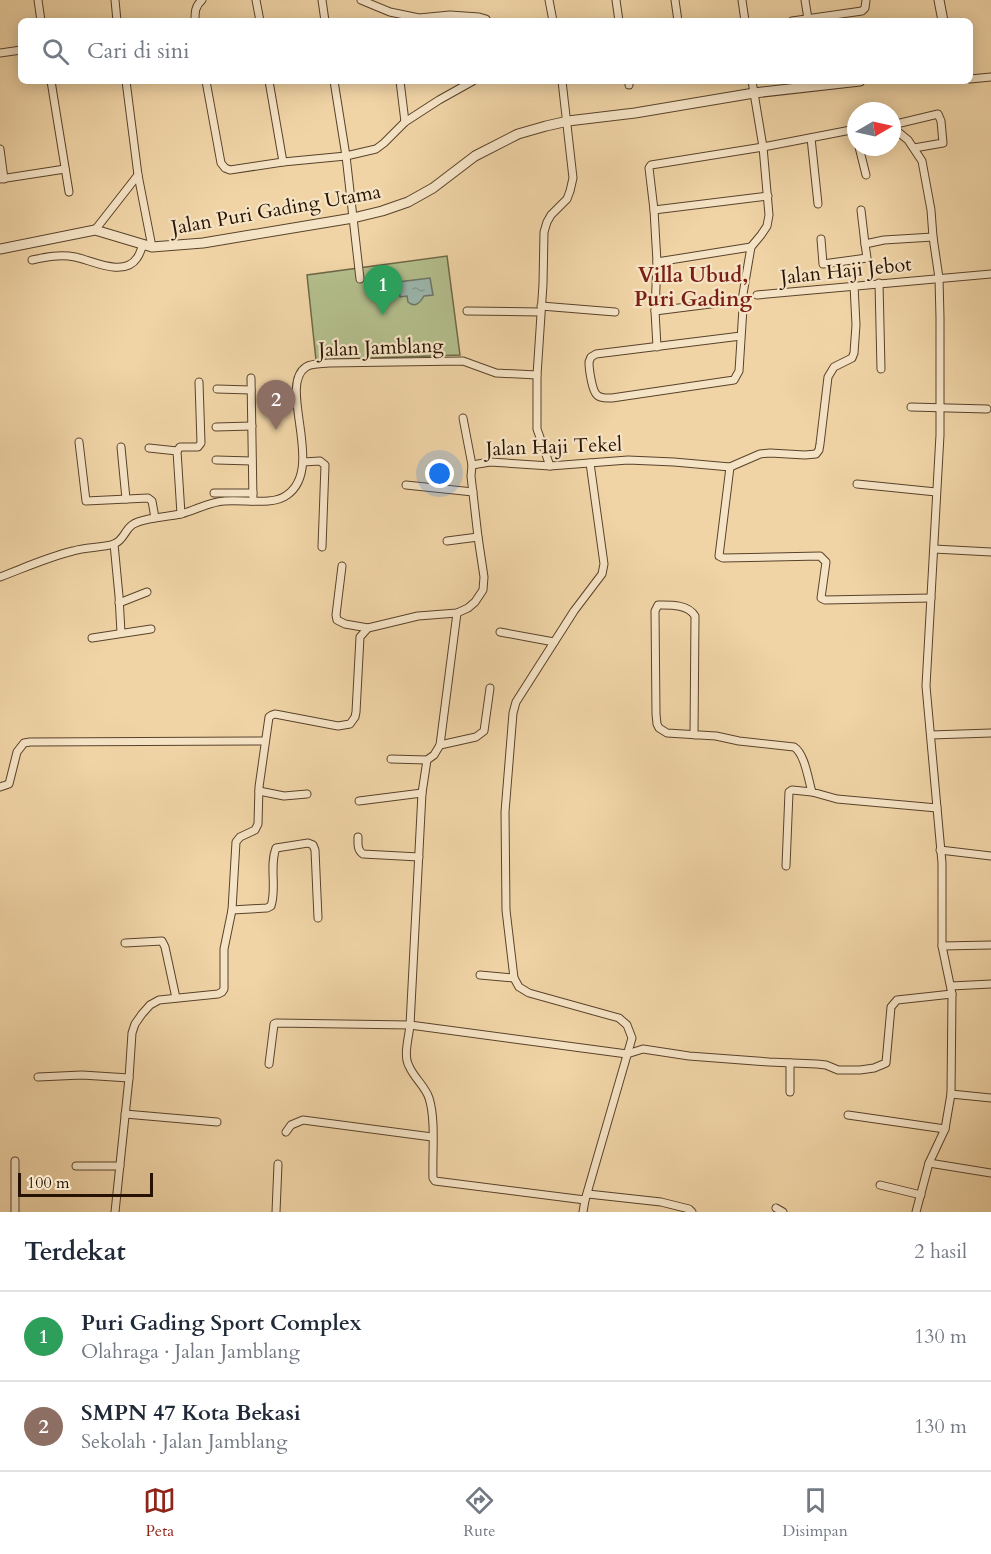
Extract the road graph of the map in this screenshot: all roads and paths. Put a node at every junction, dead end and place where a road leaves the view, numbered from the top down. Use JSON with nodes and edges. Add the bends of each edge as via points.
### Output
{"nodes":[{"id":1,"x":38,"y":0,"type":"edge"},
{"id":2,"x":115,"y":0,"type":"edge"},
{"id":3,"x":202,"y":0,"type":"edge"},
{"id":4,"x":256,"y":0,"type":"edge"},
{"id":5,"x":322,"y":0,"type":"edge"},
{"id":6,"x":361,"y":0,"type":"edge"},
{"id":7,"x":549,"y":0,"type":"edge"},
{"id":8,"x":616,"y":0,"type":"edge"},
{"id":9,"x":675,"y":0,"type":"edge"},
{"id":10,"x":742,"y":0,"type":"edge"},
{"id":11,"x":805,"y":0,"type":"edge"},
{"id":12,"x":866,"y":0,"type":"edge"},
{"id":13,"x":939,"y":0,"type":"edge"},
{"id":14,"x":390,"y":12,"type":"junction"},
{"id":15,"x":41,"y":18,"type":"edge"},
{"id":16,"x":117,"y":18,"type":"edge"},
{"id":17,"x":195,"y":18,"type":"edge"},
{"id":18,"x":259,"y":18,"type":"edge"},
{"id":19,"x":325,"y":18,"type":"edge"},
{"id":20,"x":391,"y":18,"type":"edge"},
{"id":21,"x":450,"y":18,"type":"edge"},
{"id":22,"x":482,"y":18,"type":"edge"},
{"id":23,"x":552,"y":18,"type":"edge"},
{"id":24,"x":619,"y":18,"type":"edge"},
{"id":25,"x":678,"y":18,"type":"edge"},
{"id":26,"x":745,"y":18,"type":"edge"},
{"id":27,"x":808,"y":18,"type":"edge"},
{"id":28,"x":815,"y":18,"type":"edge"},
{"id":29,"x":942,"y":18,"type":"edge"},
{"id":30,"x":18,"y":50,"type":"edge"},
{"id":31,"x":0,"y":53,"type":"edge"},
{"id":32,"x":991,"y":77,"type":"edge"},
{"id":33,"x":973,"y":79,"type":"edge"},
{"id":34,"x":51,"y":84,"type":"edge"},
{"id":35,"x":126,"y":84,"type":"edge"},
{"id":36,"x":207,"y":84,"type":"edge"},
{"id":37,"x":270,"y":84,"type":"edge"},
{"id":38,"x":334,"y":84,"type":"edge"},
{"id":39,"x":400,"y":84,"type":"edge"},
{"id":40,"x":462,"y":84,"type":"edge"},
{"id":41,"x":562,"y":84,"type":"edge"},
{"id":42,"x":752,"y":84,"type":"edge"},
{"id":43,"x":834,"y":84,"type":"edge"},
{"id":44,"x":754,"y":93,"type":"junction"},
{"id":45,"x":405,"y":122,"type":"junction"},
{"id":46,"x":568,"y":122,"type":"junction"},
{"id":47,"x":901,"y":124,"type":"edge"},
{"id":48,"x":847,"y":132,"type":"edge"},
{"id":49,"x":901,"y":133,"type":"edge"},
{"id":50,"x":811,"y":138,"type":"junction"},
{"id":51,"x":763,"y":146,"type":"junction"},
{"id":52,"x":914,"y":148,"type":"junction"},
{"id":53,"x":0,"y":149,"type":"edge"},
{"id":54,"x":346,"y":156,"type":"junction"},
{"id":55,"x":861,"y":156,"type":"edge"},
{"id":56,"x":283,"y":162,"type":"junction"},
{"id":57,"x":65,"y":169,"type":"junction"},
{"id":58,"x":138,"y":175,"type":"junction"},
{"id":59,"x":866,"y":175,"type":"dead end"},
{"id":60,"x":2,"y":179,"type":"edge"},
{"id":61,"x":69,"y":192,"type":"dead end"},
{"id":62,"x":768,"y":196,"type":"junction"},
{"id":63,"x":818,"y":204,"type":"dead end"},
{"id":64,"x":654,"y":210,"type":"junction"},
{"id":65,"x":861,"y":210,"type":"dead end"},
{"id":66,"x":353,"y":218,"type":"junction"},
{"id":67,"x":95,"y":230,"type":"junction"},
{"id":68,"x":933,"y":237,"type":"junction"},
{"id":69,"x":821,"y":239,"type":"dead end"},
{"id":70,"x":865,"y":244,"type":"junction"},
{"id":71,"x":147,"y":246,"type":"junction"},
{"id":72,"x":751,"y":247,"type":"junction"},
{"id":73,"x":0,"y":249,"type":"edge"},
{"id":74,"x":32,"y":260,"type":"dead end"},
{"id":75,"x":657,"y":262,"type":"junction"},
{"id":76,"x":991,"y":274,"type":"edge"},
{"id":77,"x":939,"y":278,"type":"junction"},
{"id":78,"x":360,"y":279,"type":"dead end"},
{"id":79,"x":879,"y":283,"type":"junction"},
{"id":80,"x":854,"y":285,"type":"junction"},
{"id":81,"x":757,"y":295,"type":"dead end"},
{"id":82,"x":742,"y":300,"type":"junction"},
{"id":83,"x":541,"y":309,"type":"junction"},
{"id":84,"x":467,"y":311,"type":"dead end"},
{"id":85,"x":655,"y":311,"type":"junction"},
{"id":86,"x":615,"y":312,"type":"dead end"},
{"id":87,"x":741,"y":336,"type":"junction"},
{"id":88,"x":657,"y":346,"type":"junction"},
{"id":89,"x":881,"y":369,"type":"dead end"},
{"id":90,"x":537,"y":375,"type":"junction"},
{"id":91,"x":251,"y":378,"type":"dead end"},
{"id":92,"x":199,"y":382,"type":"dead end"},
{"id":93,"x":217,"y":389,"type":"dead end"},
{"id":94,"x":251,"y":390,"type":"junction"},
{"id":95,"x":911,"y":407,"type":"dead end"},
{"id":96,"x":940,"y":407,"type":"junction"},
{"id":97,"x":987,"y":409,"type":"dead end"},
{"id":98,"x":463,"y":418,"type":"dead end"},
{"id":99,"x":216,"y":426,"type":"dead end"},
{"id":100,"x":252,"y":426,"type":"junction"},
{"id":101,"x":79,"y":442,"type":"dead end"},
{"id":102,"x":121,"y":447,"type":"dead end"},
{"id":103,"x":149,"y":448,"type":"dead end"},
{"id":104,"x":177,"y":451,"type":"junction"},
{"id":105,"x":216,"y":460,"type":"dead end"},
{"id":106,"x":252,"y":461,"type":"junction"},
{"id":107,"x":303,"y":462,"type":"junction"},
{"id":108,"x":590,"y":463,"type":"junction"},
{"id":109,"x":472,"y":465,"type":"junction"},
{"id":110,"x":550,"y":466,"type":"junction"},
{"id":111,"x":730,"y":468,"type":"junction"},
{"id":112,"x":857,"y":483,"type":"dead end"},
{"id":113,"x":406,"y":485,"type":"dead end"},
{"id":114,"x":473,"y":492,"type":"junction"},
{"id":115,"x":936,"y":492,"type":"junction"},
{"id":116,"x":214,"y":493,"type":"dead end"},
{"id":117,"x":253,"y":497,"type":"junction"},
{"id":118,"x":126,"y":499,"type":"junction"},
{"id":119,"x":181,"y":514,"type":"junction"},
{"id":120,"x":155,"y":518,"type":"junction"},
{"id":121,"x":477,"y":537,"type":"junction"},
{"id":122,"x":447,"y":541,"type":"dead end"},
{"id":123,"x":114,"y":544,"type":"junction"},
{"id":124,"x":322,"y":547,"type":"dead end"},
{"id":125,"x":934,"y":549,"type":"junction"},
{"id":126,"x":991,"y":552,"type":"edge"},
{"id":127,"x":342,"y":566,"type":"dead end"},
{"id":128,"x":0,"y":577,"type":"edge"},
{"id":129,"x":147,"y":592,"type":"dead end"},
{"id":130,"x":931,"y":598,"type":"junction"},
{"id":131,"x":119,"y":603,"type":"junction"},
{"id":132,"x":457,"y":613,"type":"junction"},
{"id":133,"x":368,"y":628,"type":"junction"},
{"id":134,"x":151,"y":629,"type":"dead end"},
{"id":135,"x":500,"y":632,"type":"dead end"},
{"id":136,"x":121,"y":633,"type":"junction"},
{"id":137,"x":92,"y":638,"type":"dead end"},
{"id":138,"x":554,"y":642,"type":"junction"},
{"id":139,"x":490,"y":688,"type":"dead end"},
{"id":140,"x":991,"y":733,"type":"edge"},
{"id":141,"x":694,"y":735,"type":"junction"},
{"id":142,"x":931,"y":735,"type":"junction"},
{"id":143,"x":264,"y":741,"type":"junction"},
{"id":144,"x":440,"y":745,"type":"junction"},
{"id":145,"x":391,"y":759,"type":"dead end"},
{"id":146,"x":427,"y":760,"type":"junction"},
{"id":147,"x":0,"y":787,"type":"edge"},
{"id":148,"x":259,"y":791,"type":"junction"},
{"id":149,"x":812,"y":792,"type":"junction"},
{"id":150,"x":422,"y":793,"type":"junction"},
{"id":151,"x":307,"y":794,"type":"dead end"},
{"id":152,"x":359,"y":801,"type":"dead end"},
{"id":153,"x":937,"y":808,"type":"junction"},
{"id":154,"x":357,"y":837,"type":"dead end"},
{"id":155,"x":940,"y":850,"type":"junction"},
{"id":156,"x":991,"y":856,"type":"edge"},
{"id":157,"x":419,"y":857,"type":"junction"},
{"id":158,"x":786,"y":866,"type":"dead end"},
{"id":159,"x":232,"y":910,"type":"junction"},
{"id":160,"x":318,"y":918,"type":"dead end"},
{"id":161,"x":125,"y":943,"type":"dead end"},
{"id":162,"x":991,"y":945,"type":"edge"},
{"id":163,"x":942,"y":946,"type":"junction"},
{"id":164,"x":480,"y":975,"type":"dead end"},
{"id":165,"x":514,"y":978,"type":"junction"},
{"id":166,"x":991,"y":984,"type":"edge"},
{"id":167,"x":951,"y":986,"type":"junction"},
{"id":168,"x":952,"y":994,"type":"junction"},
{"id":169,"x":176,"y":998,"type":"junction"},
{"id":170,"x":410,"y":1025,"type":"junction"},
{"id":171,"x":627,"y":1054,"type":"junction"},
{"id":172,"x":790,"y":1063,"type":"junction"},
{"id":173,"x":269,"y":1064,"type":"dead end"},
{"id":174,"x":38,"y":1077,"type":"dead end"},
{"id":175,"x":129,"y":1078,"type":"junction"},
{"id":176,"x":790,"y":1092,"type":"dead end"},
{"id":177,"x":951,"y":1094,"type":"junction"},
{"id":178,"x":991,"y":1098,"type":"edge"},
{"id":179,"x":125,"y":1114,"type":"junction"},
{"id":180,"x":848,"y":1115,"type":"dead end"},
{"id":181,"x":217,"y":1122,"type":"dead end"},
{"id":182,"x":945,"y":1129,"type":"junction"},
{"id":183,"x":286,"y":1132,"type":"dead end"},
{"id":184,"x":432,"y":1137,"type":"junction"},
{"id":185,"x":15,"y":1161,"type":"dead end"},
{"id":186,"x":929,"y":1163,"type":"junction"},
{"id":187,"x":278,"y":1164,"type":"dead end"},
{"id":188,"x":76,"y":1166,"type":"dead end"},
{"id":189,"x":120,"y":1166,"type":"junction"},
{"id":190,"x":991,"y":1173,"type":"edge"},
{"id":191,"x":880,"y":1185,"type":"dead end"},
{"id":192,"x":921,"y":1195,"type":"junction"},
{"id":193,"x":586,"y":1197,"type":"junction"},
{"id":194,"x":15,"y":1212,"type":"edge"},
{"id":195,"x":115,"y":1212,"type":"edge"},
{"id":196,"x":276,"y":1212,"type":"edge"},
{"id":197,"x":583,"y":1212,"type":"edge"},
{"id":198,"x":692,"y":1212,"type":"edge"},
{"id":199,"x":916,"y":1212,"type":"edge"}],
"edges":[{"from":1,"to":15,"type":"street"},
{"from":2,"to":16,"type":"street"},
{"from":3,"to":17,"type":"street"},
{"from":4,"to":18,"type":"street"},
{"from":5,"to":19,"type":"street"},
{"from":6,"to":14,"type":"street"},
{"from":7,"to":23,"type":"street"},
{"from":8,"to":24,"type":"street"},
{"from":9,"to":25,"type":"street"},
{"from":10,"to":26,"type":"street"},
{"from":11,"to":27,"type":"street"},
{"from":12,"to":28,"type":"street","via":[[862,11]]},
{"from":13,"to":29,"type":"street"},
{"from":14,"to":20,"type":"street"},
{"from":14,"to":21,"type":"street","via":[[419,18]]},
{"from":21,"to":22,"type":"street"},
{"from":30,"to":31,"type":"street"},
{"from":32,"to":33,"type":"street"},
{"from":34,"to":57,"type":"street"},
{"from":35,"to":58,"type":"street"},
{"from":36,"to":56,"type":"street","via":[[225,168]]},
{"from":37,"to":56,"type":"street"},
{"from":38,"to":54,"type":"street"},
{"from":39,"to":45,"type":"street"},
{"from":40,"to":45,"type":"street"},
{"from":41,"to":46,"type":"street"},
{"from":42,"to":44,"type":"street"},
{"from":43,"to":44,"type":"street","name":"Jalan Puri Gading Utama"},
{"from":44,"to":46,"type":"street","name":"Jalan Puri Gading Utama"},
{"from":44,"to":51,"type":"street"},
{"from":45,"to":54,"type":"street","via":[[376,149]]},
{"from":46,"to":66,"type":"street","name":"Jalan Puri Gading Utama","via":[[518,134],[475,156],[408,202]]},
{"from":46,"to":83,"type":"street","via":[[573,178],[567,199],[551,215],[544,232]]},
{"from":47,"to":52,"type":"street","via":[[938,114],[943,143]]},
{"from":48,"to":50,"type":"street"},
{"from":49,"to":52,"type":"street"},
{"from":50,"to":51,"type":"street"},
{"from":50,"to":63,"type":"street"},
{"from":51,"to":62,"type":"street"},
{"from":51,"to":64,"type":"street","via":[[651,165]]},
{"from":52,"to":68,"type":"street","via":[[922,161]]},
{"from":53,"to":60,"type":"street"},
{"from":54,"to":56,"type":"street"},
{"from":54,"to":66,"type":"street"},
{"from":55,"to":59,"type":"street"},
{"from":57,"to":60,"type":"street"},
{"from":57,"to":61,"type":"street"},
{"from":58,"to":67,"type":"street"},
{"from":58,"to":71,"type":"street"},
{"from":62,"to":64,"type":"street"},
{"from":62,"to":72,"type":"street","via":[[770,215]]},
{"from":64,"to":75,"type":"street"},
{"from":65,"to":70,"type":"street"},
{"from":66,"to":71,"type":"street","name":"Jalan Puri Gading Utama","via":[[203,243]]},
{"from":66,"to":78,"type":"street"},
{"from":67,"to":71,"type":"street","name":"Jalan Puri Gading Utama"},
{"from":67,"to":73,"type":"street","name":"Jalan Puri Gading Utama"},
{"from":68,"to":70,"type":"street"},
{"from":68,"to":77,"type":"street"},
{"from":69,"to":70,"type":"street","via":[[823,264],[867,258]]},
{"from":71,"to":74,"type":"street","via":[[135,260],[123,266],[108,267],[68,256]]},
{"from":72,"to":75,"type":"street"},
{"from":72,"to":82,"type":"street"},
{"from":75,"to":85,"type":"street"},
{"from":76,"to":77,"type":"street","name":"Jalan Haji Jebot"},
{"from":77,"to":79,"type":"street","name":"Jalan Haji Jebot"},
{"from":77,"to":96,"type":"street"},
{"from":79,"to":80,"type":"street","name":"Jalan Haji Jebot"},
{"from":79,"to":89,"type":"street"},
{"from":80,"to":81,"type":"street","name":"Jalan Haji Jebot"},
{"from":80,"to":111,"type":"street","via":[[854,353],[834,367],[828,377],[819,450],[805,455],[760,454]]},
{"from":82,"to":85,"type":"street"},
{"from":82,"to":87,"type":"street"},
{"from":83,"to":84,"type":"street"},
{"from":83,"to":86,"type":"street"},
{"from":83,"to":90,"type":"street"},
{"from":85,"to":88,"type":"street"},
{"from":87,"to":88,"type":"street"},
{"from":87,"to":88,"type":"street","via":[[739,371],[733,381],[612,398],[596,395],[589,368],[591,357]]},
{"from":90,"to":107,"type":"street","name":"Jalan Jamblang","via":[[496,373],[464,361],[307,366],[297,389]]},
{"from":90,"to":110,"type":"street","via":[[537,429]]},
{"from":91,"to":94,"type":"street"},
{"from":92,"to":104,"type":"street","via":[[201,443]]},
{"from":93,"to":94,"type":"street"},
{"from":94,"to":100,"type":"street"},
{"from":95,"to":96,"type":"street"},
{"from":96,"to":97,"type":"street"},
{"from":96,"to":115,"type":"street"},
{"from":98,"to":109,"type":"street"},
{"from":99,"to":100,"type":"street"},
{"from":100,"to":106,"type":"street"},
{"from":101,"to":118,"type":"street","via":[[86,501]]},
{"from":102,"to":118,"type":"street"},
{"from":103,"to":104,"type":"street"},
{"from":104,"to":119,"type":"street"},
{"from":105,"to":106,"type":"street"},
{"from":106,"to":117,"type":"street"},
{"from":107,"to":117,"type":"street","name":"Jalan Jamblang","via":[[302,475],[289,495],[277,499]]},
{"from":107,"to":124,"type":"street","via":[[320,461],[326,465]]},
{"from":108,"to":110,"type":"street","name":"Jalan Haji Tekel"},
{"from":108,"to":111,"type":"street","name":"Jalan Haji Tekel","via":[[628,460]]},
{"from":108,"to":138,"type":"street","via":[[604,564],[602,574]]},
{"from":109,"to":110,"type":"street","name":"Jalan Haji Tekel","via":[[490,462]]},
{"from":109,"to":114,"type":"street","name":"Jalan Haji Tekel"},
{"from":111,"to":130,"type":"street","via":[[719,556],[820,556],[826,562],[821,598],[825,600]]},
{"from":112,"to":115,"type":"street"},
{"from":113,"to":114,"type":"street"},
{"from":114,"to":121,"type":"street","name":"Jalan Haji Tekel"},
{"from":115,"to":125,"type":"street"},
{"from":116,"to":117,"type":"street"},
{"from":117,"to":119,"type":"street","name":"Jalan Jamblang","via":[[219,501]]},
{"from":118,"to":120,"type":"street","via":[[150,499]]},
{"from":119,"to":120,"type":"street","name":"Jalan Jamblang"},
{"from":120,"to":123,"type":"street","name":"Jalan Jamblang","via":[[133,524]]},
{"from":121,"to":122,"type":"street"},
{"from":121,"to":132,"type":"street","name":"Jalan Haji Tekel","via":[[483,590],[475,602]]},
{"from":123,"to":128,"type":"street","via":[[72,551]]},
{"from":123,"to":131,"type":"street"},
{"from":125,"to":126,"type":"street"},
{"from":125,"to":130,"type":"street"},
{"from":127,"to":133,"type":"street","via":[[338,620]]},
{"from":129,"to":131,"type":"street"},
{"from":130,"to":142,"type":"street","via":[[927,686]]},
{"from":131,"to":136,"type":"street"},
{"from":132,"to":133,"type":"street","via":[[418,616]]},
{"from":132,"to":144,"type":"street"},
{"from":133,"to":143,"type":"street","via":[[360,637],[357,703],[350,724],[338,726],[276,714],[268,717]]},
{"from":134,"to":136,"type":"street"},
{"from":135,"to":138,"type":"street"},
{"from":136,"to":137,"type":"street"},
{"from":138,"to":165,"type":"street","via":[[513,713],[505,812],[506,910]]},
{"from":139,"to":144,"type":"street","via":[[484,731],[476,737]]},
{"from":140,"to":142,"type":"street"},
{"from":141,"to":141,"type":"street","via":[[667,733],[657,724],[658,605],[685,607],[695,616]]},
{"from":141,"to":149,"type":"street","via":[[794,747],[802,757]]},
{"from":142,"to":153,"type":"street"},
{"from":143,"to":147,"type":"street","via":[[24,743],[9,784]]},
{"from":143,"to":148,"type":"street"},
{"from":144,"to":146,"type":"street"},
{"from":145,"to":146,"type":"street"},
{"from":146,"to":150,"type":"street"},
{"from":148,"to":151,"type":"street","via":[[284,796]]},
{"from":148,"to":159,"type":"street","via":[[258,824],[236,842]]},
{"from":149,"to":153,"type":"street","via":[[837,799]]},
{"from":149,"to":158,"type":"street","via":[[789,792]]},
{"from":150,"to":152,"type":"street"},
{"from":150,"to":157,"type":"street"},
{"from":153,"to":155,"type":"street"},
{"from":154,"to":157,"type":"street","via":[[363,854]]},
{"from":155,"to":156,"type":"street"},
{"from":155,"to":163,"type":"street"},
{"from":157,"to":170,"type":"street"},
{"from":159,"to":160,"type":"street","via":[[272,906],[276,848],[308,843],[315,850]]},
{"from":159,"to":169,"type":"street","via":[[224,949],[223,991]]},
{"from":161,"to":169,"type":"street","via":[[162,941]]},
{"from":162,"to":163,"type":"street"},
{"from":163,"to":167,"type":"street"},
{"from":164,"to":165,"type":"street"},
{"from":165,"to":171,"type":"street","via":[[529,993],[620,1018],[632,1038]]},
{"from":166,"to":167,"type":"street"},
{"from":167,"to":168,"type":"street"},
{"from":168,"to":172,"type":"street","via":[[893,1003],[884,1065],[838,1070],[826,1065]]},
{"from":168,"to":177,"type":"street"},
{"from":169,"to":175,"type":"street","via":[[150,1005],[135,1024]]},
{"from":170,"to":171,"type":"street"},
{"from":170,"to":173,"type":"street","via":[[276,1023]]},
{"from":170,"to":184,"type":"street","via":[[408,1065],[429,1097]]},
{"from":171,"to":172,"type":"street","via":[[643,1049]]},
{"from":171,"to":193,"type":"street"},
{"from":172,"to":176,"type":"street"},
{"from":174,"to":175,"type":"street"},
{"from":175,"to":179,"type":"street"},
{"from":177,"to":178,"type":"street"},
{"from":177,"to":182,"type":"street"},
{"from":179,"to":181,"type":"street"},
{"from":179,"to":189,"type":"street"},
{"from":180,"to":182,"type":"street"},
{"from":182,"to":186,"type":"street"},
{"from":183,"to":184,"type":"street","via":[[303,1120]]},
{"from":184,"to":193,"type":"street","via":[[435,1181]]},
{"from":185,"to":194,"type":"street"},
{"from":186,"to":190,"type":"street"},
{"from":186,"to":192,"type":"street"},
{"from":187,"to":196,"type":"street"},
{"from":188,"to":189,"type":"street"},
{"from":189,"to":195,"type":"street"},
{"from":191,"to":192,"type":"street"},
{"from":192,"to":199,"type":"street"},
{"from":193,"to":197,"type":"street"},
{"from":193,"to":198,"type":"street","via":[[661,1202]]}]}
